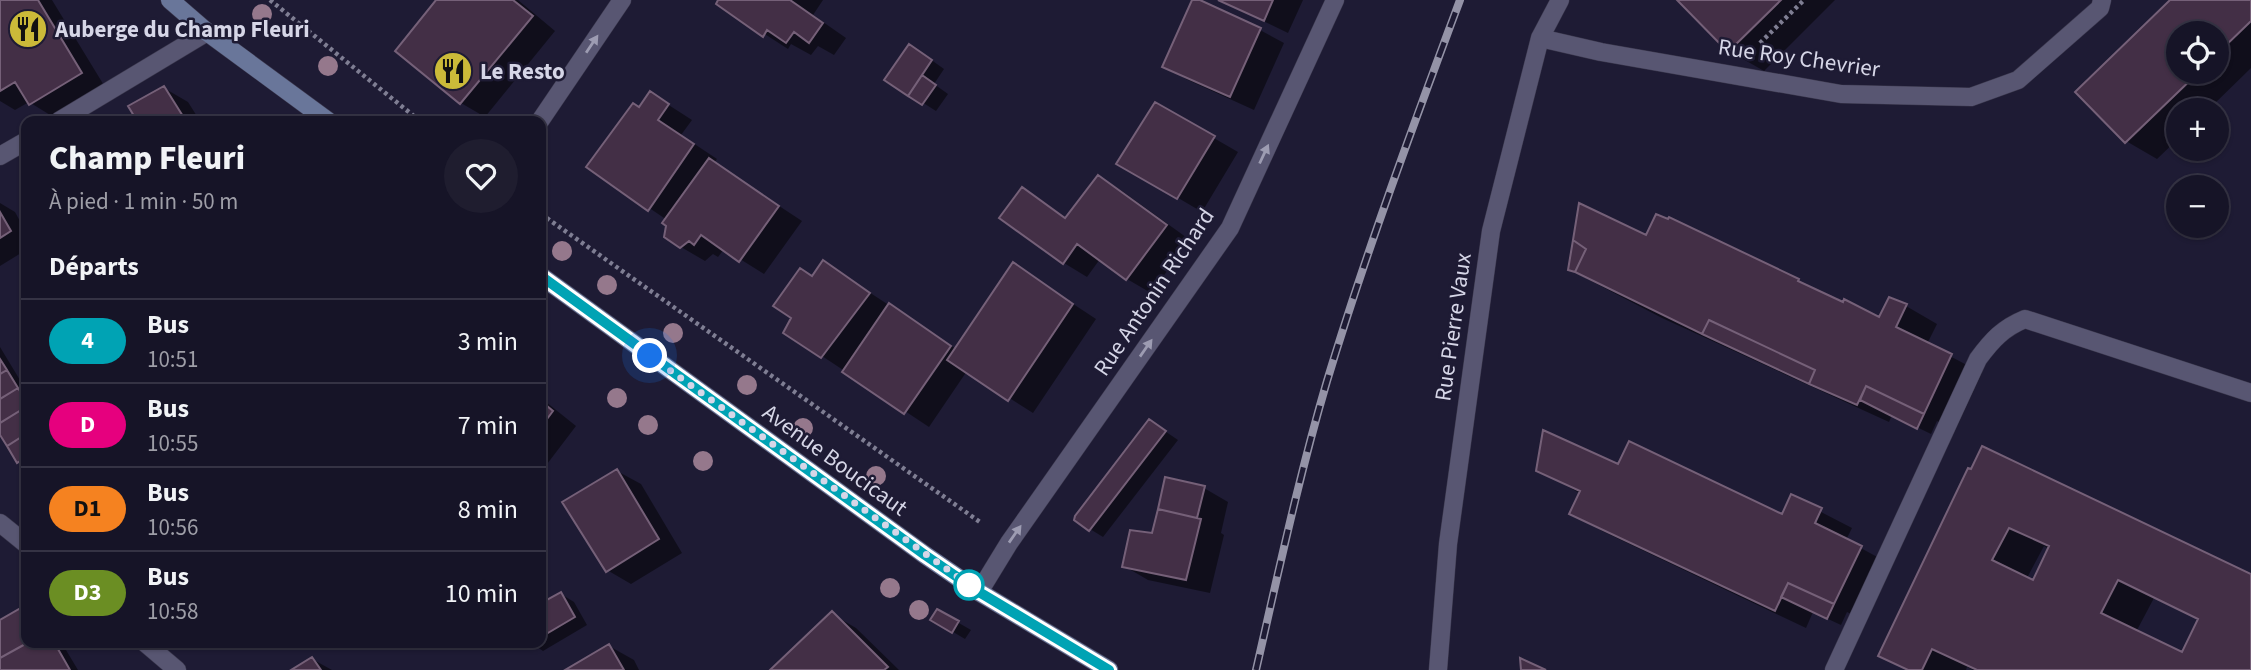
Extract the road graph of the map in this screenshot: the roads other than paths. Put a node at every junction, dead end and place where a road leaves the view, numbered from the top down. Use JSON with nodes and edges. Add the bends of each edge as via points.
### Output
{"nodes":[{"id":1,"x":170,"y":0,"type":"edge"},
{"id":2,"x":622,"y":0,"type":"edge"},
{"id":3,"x":1335,"y":0,"type":"edge"},
{"id":4,"x":1560,"y":0,"type":"edge"},
{"id":5,"x":2102,"y":0,"type":"edge"},
{"id":6,"x":207,"y":32,"type":"junction"},
{"id":7,"x":1539,"y":38,"type":"junction"},
{"id":8,"x":67,"y":116,"type":"edge"},
{"id":9,"x":321,"y":116,"type":"edge"},
{"id":10,"x":543,"y":116,"type":"edge"},
{"id":11,"x":21,"y":144,"type":"edge"},
{"id":12,"x":0,"y":156,"type":"edge"},
{"id":13,"x":546,"y":280,"type":"edge"},
{"id":14,"x":2251,"y":393,"type":"edge"},
{"id":15,"x":0,"y":523,"type":"edge"},
{"id":16,"x":21,"y":540,"type":"edge"},
{"id":17,"x":979,"y":592,"type":"junction"},
{"id":18,"x":151,"y":648,"type":"edge"},
{"id":19,"x":177,"y":670,"type":"edge"},
{"id":20,"x":1109,"y":670,"type":"edge"},
{"id":21,"x":1438,"y":670,"type":"edge"},
{"id":22,"x":1834,"y":670,"type":"edge"}],
"edges":[{"from":1,"to":6,"type":"main road"},
{"from":10,"to":2,"type":"street","one_way":true},
{"from":17,"to":3,"type":"street","name":"Rue Antonin Richard","one_way":true,"via":[[1230,228]]},
{"from":4,"to":7,"type":"street","name":"Rue Pierre Vaux"},
{"from":5,"to":7,"type":"street","name":"Rue Roy Chevrier","via":[[2100,8],[2018,80],[1971,97],[1842,94]]},
{"from":6,"to":8,"type":"street"},
{"from":6,"to":9,"type":"main road"},
{"from":7,"to":21,"type":"street","name":"Rue Pierre Vaux","via":[[1491,231],[1448,544]]},
{"from":11,"to":12,"type":"street"},
{"from":13,"to":17,"type":"main road","name":"Avenue Boucicaut"},
{"from":14,"to":22,"type":"street","via":[[2025,319],[2007,326],[1978,359]]},
{"from":15,"to":16,"type":"street"},
{"from":17,"to":20,"type":"main road","name":"Avenue Boucicaut"},
{"from":18,"to":19,"type":"street"}]}
